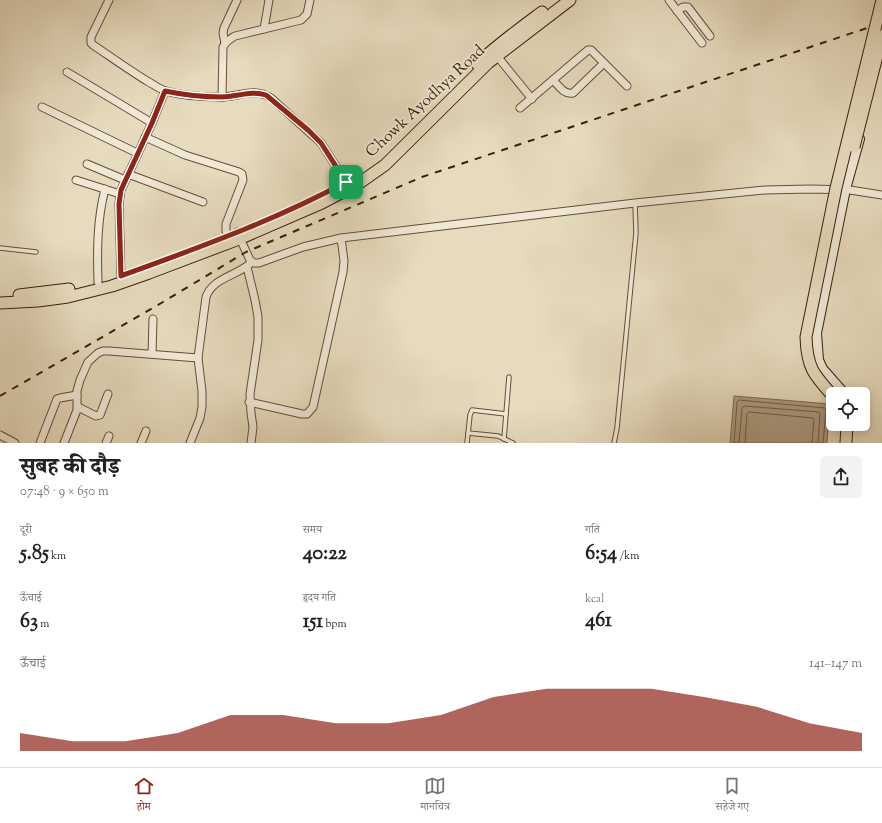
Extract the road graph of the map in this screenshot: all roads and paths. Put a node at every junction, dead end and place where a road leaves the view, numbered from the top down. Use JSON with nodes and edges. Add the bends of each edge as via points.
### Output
{"nodes":[{"id":1,"x":109,"y":0,"type":"edge"},
{"id":2,"x":237,"y":0,"type":"edge"},
{"id":3,"x":269,"y":0,"type":"edge"},
{"id":4,"x":310,"y":0,"type":"edge"},
{"id":5,"x":558,"y":0,"type":"edge"},
{"id":6,"x":570,"y":0,"type":"edge"},
{"id":7,"x":669,"y":0,"type":"edge"},
{"id":8,"x":879,"y":0,"type":"edge"},
{"id":9,"x":882,"y":0,"type":"edge"},
{"id":10,"x":677,"y":11,"type":"junction"},
{"id":11,"x":264,"y":29,"type":"junction"},
{"id":12,"x":518,"y":35,"type":"junction"},
{"id":13,"x":710,"y":36,"type":"dead end"},
{"id":14,"x":882,"y":36,"type":"edge"},
{"id":15,"x":225,"y":43,"type":"junction"},
{"id":16,"x":702,"y":43,"type":"dead end"},
{"id":17,"x":882,"y":50,"type":"edge"},
{"id":18,"x":497,"y":56,"type":"junction"},
{"id":19,"x":604,"y":63,"type":"junction"},
{"id":20,"x":67,"y":72,"type":"dead end"},
{"id":21,"x":553,"y":80,"type":"junction"},
{"id":22,"x":627,"y":86,"type":"dead end"},
{"id":23,"x":165,"y":91,"type":"junction"},
{"id":24,"x":222,"y":97,"type":"junction"},
{"id":25,"x":532,"y":98,"type":"junction"},
{"id":26,"x":42,"y":107,"type":"dead end"},
{"id":27,"x":520,"y":108,"type":"dead end"},
{"id":28,"x":152,"y":123,"type":"junction"},
{"id":29,"x":145,"y":137,"type":"junction"},
{"id":30,"x":137,"y":153,"type":"junction"},
{"id":31,"x":87,"y":164,"type":"dead end"},
{"id":32,"x":126,"y":177,"type":"junction"},
{"id":33,"x":76,"y":180,"type":"dead end"},
{"id":34,"x":346,"y":182,"type":"junction"},
{"id":35,"x":105,"y":189,"type":"junction"},
{"id":36,"x":832,"y":189,"type":"junction"},
{"id":37,"x":845,"y":189,"type":"junction"},
{"id":38,"x":120,"y":194,"type":"junction"},
{"id":39,"x":882,"y":195,"type":"edge"},
{"id":40,"x":202,"y":202,"type":"dead end"},
{"id":41,"x":635,"y":203,"type":"junction"},
{"id":42,"x":235,"y":236,"type":"junction"},
{"id":43,"x":341,"y":238,"type":"junction"},
{"id":44,"x":0,"y":248,"type":"edge"},
{"id":45,"x":36,"y":252,"type":"dead end"},
{"id":46,"x":249,"y":264,"type":"junction"},
{"id":47,"x":121,"y":276,"type":"junction"},
{"id":48,"x":98,"y":282,"type":"junction"},
{"id":49,"x":0,"y":296,"type":"edge"},
{"id":50,"x":0,"y":304,"type":"edge"},
{"id":51,"x":153,"y":319,"type":"dead end"},
{"id":52,"x":152,"y":354,"type":"junction"},
{"id":53,"x":198,"y":358,"type":"junction"},
{"id":54,"x":509,"y":377,"type":"dead end"},
{"id":55,"x":832,"y":387,"type":"edge"},
{"id":56,"x":838,"y":387,"type":"edge"},
{"id":57,"x":826,"y":389,"type":"edge"},
{"id":58,"x":826,"y":393,"type":"edge"},
{"id":59,"x":108,"y":394,"type":"dead end"},
{"id":60,"x":77,"y":395,"type":"junction"},
{"id":61,"x":249,"y":402,"type":"junction"},
{"id":62,"x":78,"y":407,"type":"junction"},
{"id":63,"x":506,"y":414,"type":"junction"},
{"id":64,"x":146,"y":431,"type":"dead end"},
{"id":65,"x":847,"y":431,"type":"edge"},
{"id":66,"x":852,"y":431,"type":"edge"},
{"id":67,"x":468,"y":433,"type":"junction"},
{"id":68,"x":0,"y":435,"type":"edge"},
{"id":69,"x":504,"y":439,"type":"junction"},
{"id":70,"x":15,"y":443,"type":"edge"},
{"id":71,"x":40,"y":443,"type":"edge"},
{"id":72,"x":64,"y":443,"type":"edge"},
{"id":73,"x":141,"y":443,"type":"edge"},
{"id":74,"x":190,"y":443,"type":"edge"},
{"id":75,"x":251,"y":443,"type":"edge"},
{"id":76,"x":467,"y":443,"type":"edge"},
{"id":77,"x":513,"y":443,"type":"edge"},
{"id":78,"x":614,"y":443,"type":"edge"},
{"id":79,"x":846,"y":443,"type":"edge"},
{"id":80,"x":851,"y":443,"type":"edge"}],
"edges":[{"from":1,"to":23,"type":"street","via":[[91,37],[91,43]]},
{"from":2,"to":15,"type":"street","via":[[224,28]]},
{"from":3,"to":11,"type":"street"},
{"from":4,"to":11,"type":"street","via":[[307,14],[301,20]]},
{"from":5,"to":12,"type":"main road","name":"Chowk Ayodhya Road"},
{"from":6,"to":12,"type":"main road","name":"Chowk Ayodhya Road"},
{"from":7,"to":10,"type":"street"},
{"from":8,"to":36,"type":"street"},
{"from":9,"to":57,"type":"main road","bridge":true,"via":[[836,188],[806,337],[811,369]]},
{"from":10,"to":13,"type":"street","via":[[688,7]]},
{"from":10,"to":16,"type":"street"},
{"from":11,"to":15,"type":"street","via":[[235,36]]},
{"from":12,"to":18,"type":"main road","name":"Chowk Ayodhya Road"},
{"from":12,"to":34,"type":"main road","name":"Chowk Ayodhya Road","via":[[493,48],[401,144]]},
{"from":14,"to":55,"type":"main road","bridge":true,"via":[[842,189],[811,338],[813,359],[820,374]]},
{"from":15,"to":24,"type":"street"},
{"from":17,"to":37,"type":"street"},
{"from":18,"to":25,"type":"street"},
{"from":18,"to":42,"type":"main road","name":"Chowk Ayodhya Road","via":[[417,136],[385,165],[358,184],[322,203]]},
{"from":19,"to":21,"type":"street","via":[[588,50]]},
{"from":19,"to":21,"type":"street","via":[[569,94]]},
{"from":19,"to":22,"type":"street"},
{"from":20,"to":28,"type":"street"},
{"from":21,"to":25,"type":"street"},
{"from":23,"to":24,"type":"street"},
{"from":23,"to":28,"type":"street"},
{"from":24,"to":34,"type":"street","via":[[258,92],[271,98],[321,143]]},
{"from":25,"to":27,"type":"street"},
{"from":26,"to":30,"type":"street"},
{"from":28,"to":29,"type":"street"},
{"from":29,"to":30,"type":"street"},
{"from":29,"to":42,"type":"street","via":[[186,156],[242,174],[243,180],[226,224],[226,231]]},
{"from":30,"to":32,"type":"street"},
{"from":31,"to":32,"type":"street"},
{"from":32,"to":38,"type":"street"},
{"from":32,"to":40,"type":"street"},
{"from":33,"to":35,"type":"street"},
{"from":34,"to":42,"type":"main road","name":"Chowk Ayodhya Road","via":[[318,198]]},
{"from":35,"to":38,"type":"street"},
{"from":35,"to":48,"type":"street","via":[[96,249]]},
{"from":36,"to":37,"type":"street"},
{"from":36,"to":41,"type":"street","via":[[765,190]]},
{"from":36,"to":58,"type":"street","via":[[804,331],[803,352],[806,368]]},
{"from":37,"to":39,"type":"street"},
{"from":37,"to":56,"type":"street","via":[[816,333],[818,360],[822,370]]},
{"from":38,"to":47,"type":"street"},
{"from":41,"to":43,"type":"street"},
{"from":41,"to":78,"type":"lane","via":[[636,233]]},
{"from":42,"to":46,"type":"street"},
{"from":42,"to":47,"type":"main road","name":"Chowk Ayodhya Road"},
{"from":42,"to":50,"type":"main road","name":"Chowk Ayodhya Road","via":[[112,286],[68,297]]},
{"from":43,"to":46,"type":"street"},
{"from":43,"to":61,"type":"street","via":[[343,272],[311,412],[302,414]]},
{"from":44,"to":45,"type":"lane"},
{"from":46,"to":53,"type":"street","via":[[216,282],[208,290]]},
{"from":46,"to":61,"type":"street","via":[[258,316],[258,340]]},
{"from":47,"to":48,"type":"main road","name":"Chowk Ayodhya Road"},
{"from":48,"to":49,"type":"main road","name":"Chowk Ayodhya Road","via":[[66,289]]},
{"from":51,"to":52,"type":"street"},
{"from":52,"to":53,"type":"street"},
{"from":52,"to":60,"type":"street","via":[[109,351],[98,353],[88,362]]},
{"from":53,"to":74,"type":"street","via":[[202,407]]},
{"from":54,"to":63,"type":"lane"},
{"from":59,"to":62,"type":"street","via":[[100,415],[96,416]]},
{"from":60,"to":62,"type":"street"},
{"from":60,"to":71,"type":"street","via":[[57,399]]},
{"from":61,"to":75,"type":"street","via":[[253,427]]},
{"from":62,"to":72,"type":"street"},
{"from":63,"to":67,"type":"lane","via":[[472,410]]},
{"from":63,"to":69,"type":"lane"},
{"from":64,"to":73,"type":"street"},
{"from":65,"to":79,"type":"main road"},
{"from":66,"to":80,"type":"main road"},
{"from":67,"to":69,"type":"lane"},
{"from":67,"to":76,"type":"lane"},
{"from":68,"to":70,"type":"street"},
{"from":69,"to":77,"type":"lane"}]}
